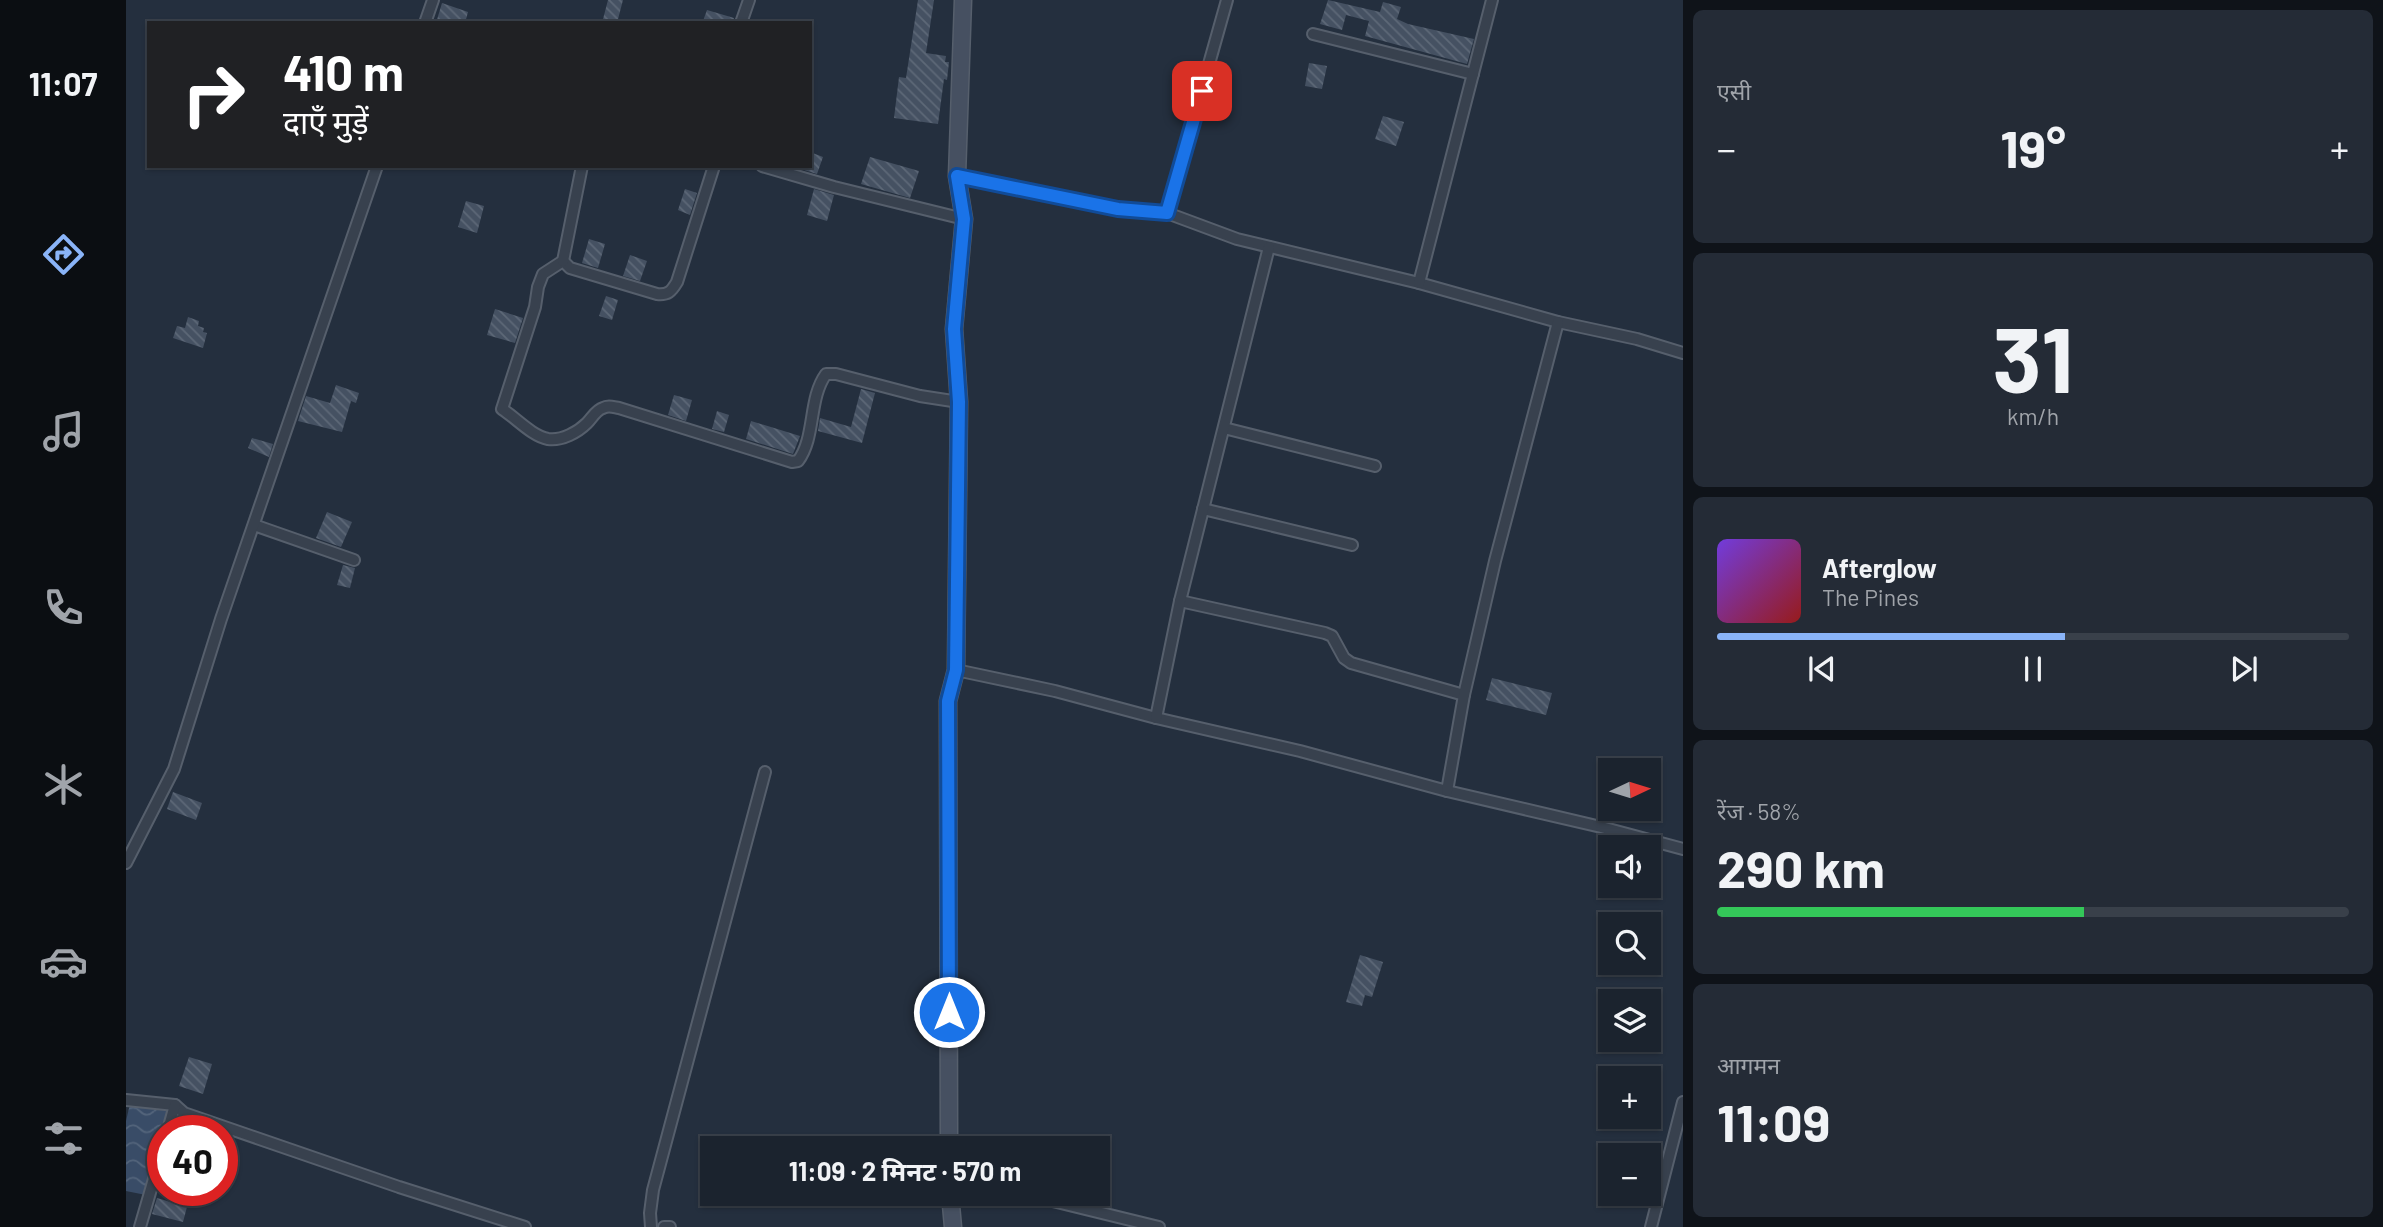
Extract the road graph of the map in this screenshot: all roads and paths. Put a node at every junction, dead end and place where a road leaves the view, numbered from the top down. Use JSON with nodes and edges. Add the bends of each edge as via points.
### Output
{"nodes":[{"id":1,"x":433,"y":0,"type":"edge"},
{"id":2,"x":749,"y":0,"type":"edge"},
{"id":3,"x":963,"y":0,"type":"edge"},
{"id":4,"x":1227,"y":0,"type":"edge"},
{"id":5,"x":1492,"y":0,"type":"edge"},
{"id":6,"x":426,"y":21,"type":"edge"},
{"id":7,"x":742,"y":21,"type":"edge"},
{"id":8,"x":1313,"y":34,"type":"dead end"},
{"id":9,"x":1473,"y":74,"type":"junction"},
{"id":10,"x":376,"y":168,"type":"edge"},
{"id":11,"x":582,"y":168,"type":"edge"},
{"id":12,"x":713,"y":168,"type":"edge"},
{"id":13,"x":775,"y":169,"type":"edge"},
{"id":14,"x":957,"y":176,"type":"junction"},
{"id":15,"x":1167,"y":213,"type":"junction"},
{"id":16,"x":964,"y":219,"type":"junction"},
{"id":17,"x":1269,"y":247,"type":"junction"},
{"id":18,"x":563,"y":261,"type":"junction"},
{"id":19,"x":1419,"y":283,"type":"junction"},
{"id":20,"x":1558,"y":322,"type":"junction"},
{"id":21,"x":1683,"y":353,"type":"edge"},
{"id":22,"x":959,"y":402,"type":"junction"},
{"id":23,"x":1224,"y":428,"type":"junction"},
{"id":24,"x":1375,"y":466,"type":"dead end"},
{"id":25,"x":1203,"y":509,"type":"junction"},
{"id":26,"x":254,"y":525,"type":"junction"},
{"id":27,"x":1352,"y":545,"type":"dead end"},
{"id":28,"x":354,"y":560,"type":"dead end"},
{"id":29,"x":1180,"y":601,"type":"junction"},
{"id":30,"x":956,"y":670,"type":"junction"},
{"id":31,"x":1464,"y":695,"type":"junction"},
{"id":32,"x":1156,"y":718,"type":"junction"},
{"id":33,"x":765,"y":772,"type":"dead end"},
{"id":34,"x":1447,"y":791,"type":"junction"},
{"id":35,"x":1683,"y":849,"type":"edge"},
{"id":36,"x":126,"y":863,"type":"edge"},
{"id":37,"x":126,"y":1100,"type":"edge"},
{"id":38,"x":1683,"y":1102,"type":"edge"},
{"id":39,"x":175,"y":1105,"type":"junction"},
{"id":40,"x":172,"y":1115,"type":"edge"},
{"id":41,"x":949,"y":1136,"type":"edge"},
{"id":42,"x":147,"y":1203,"type":"edge"},
{"id":43,"x":951,"y":1206,"type":"edge"},
{"id":44,"x":1073,"y":1206,"type":"edge"},
{"id":45,"x":140,"y":1227,"type":"edge"},
{"id":46,"x":526,"y":1227,"type":"edge"},
{"id":47,"x":651,"y":1227,"type":"edge"},
{"id":48,"x":664,"y":1227,"type":"edge"},
{"id":49,"x":670,"y":1227,"type":"edge"},
{"id":50,"x":953,"y":1227,"type":"edge"},
{"id":51,"x":1159,"y":1227,"type":"edge"},
{"id":52,"x":1651,"y":1227,"type":"edge"}],
"edges":[{"from":1,"to":6,"type":"street"},
{"from":2,"to":7,"type":"street"},
{"from":3,"to":14,"type":"street"},
{"from":4,"to":15,"type":"street"},
{"from":5,"to":9,"type":"street"},
{"from":8,"to":9,"type":"street"},
{"from":9,"to":19,"type":"street"},
{"from":10,"to":26,"type":"street"},
{"from":11,"to":18,"type":"street"},
{"from":12,"to":18,"type":"street","via":[[677,282],[665,295],[570,268]]},
{"from":13,"to":16,"type":"street"},
{"from":14,"to":15,"type":"street","via":[[1118,209]]},
{"from":14,"to":16,"type":"street"},
{"from":15,"to":17,"type":"street"},
{"from":16,"to":22,"type":"street","via":[[954,329]]},
{"from":17,"to":19,"type":"street"},
{"from":17,"to":23,"type":"street"},
{"from":18,"to":22,"type":"street","via":[[544,274],[538,287],[502,409],[548,439],[575,432],[608,406],[792,463],[803,456],[826,374]]},
{"from":19,"to":20,"type":"street"},
{"from":20,"to":21,"type":"street"},
{"from":20,"to":31,"type":"street"},
{"from":22,"to":30,"type":"street"},
{"from":23,"to":24,"type":"street"},
{"from":23,"to":25,"type":"street"},
{"from":25,"to":27,"type":"street"},
{"from":25,"to":29,"type":"street"},
{"from":26,"to":28,"type":"street"},
{"from":26,"to":36,"type":"street","via":[[174,769]]},
{"from":29,"to":31,"type":"street","via":[[1325,633],[1351,663]]},
{"from":29,"to":32,"type":"street"},
{"from":30,"to":32,"type":"street"},
{"from":30,"to":41,"type":"street","via":[[948,701]]},
{"from":31,"to":34,"type":"street"},
{"from":32,"to":34,"type":"street"},
{"from":33,"to":47,"type":"street","via":[[653,1189]]},
{"from":34,"to":35,"type":"street"},
{"from":37,"to":39,"type":"street"},
{"from":38,"to":52,"type":"street"},
{"from":39,"to":40,"type":"street"},
{"from":39,"to":46,"type":"street","via":[[184,1113]]},
{"from":42,"to":45,"type":"street"},
{"from":43,"to":50,"type":"street"},
{"from":44,"to":51,"type":"street"},
{"from":48,"to":49,"type":"street"}]}
